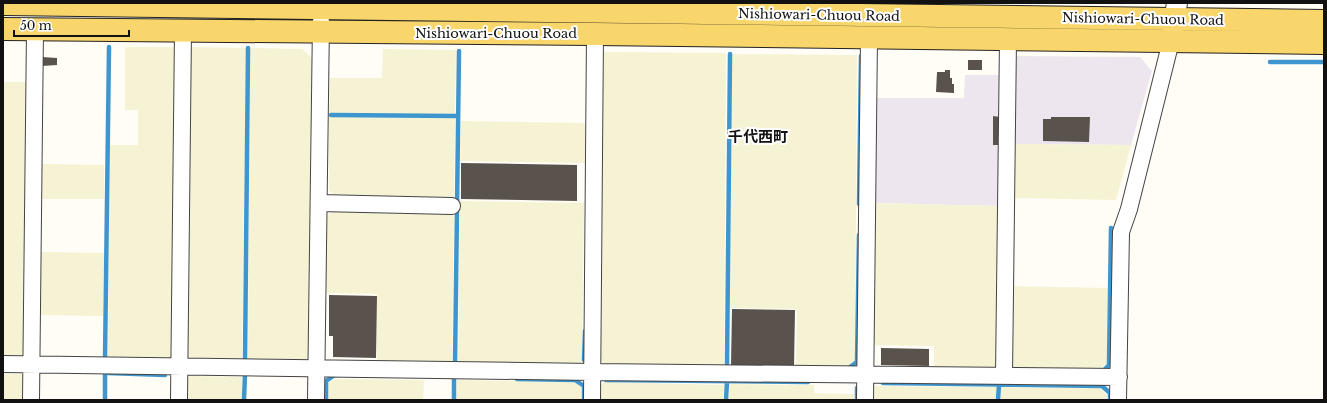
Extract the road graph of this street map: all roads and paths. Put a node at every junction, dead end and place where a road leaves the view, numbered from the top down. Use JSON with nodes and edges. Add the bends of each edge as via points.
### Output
{"nodes":[{"id":1,"x":3,"y":4,"type":"edge"},
{"id":2,"x":180,"y":5,"type":"edge"},
{"id":3,"x":322,"y":6,"type":"edge"},
{"id":4,"x":868,"y":19,"type":"edge"},
{"id":5,"x":1174,"y":21,"type":"edge"},
{"id":6,"x":1324,"y":21,"type":"edge"},
{"id":7,"x":3,"y":29,"type":"edge"},
{"id":8,"x":35,"y":29,"type":"junction"},
{"id":9,"x":183,"y":30,"type":"junction"},
{"id":10,"x":321,"y":32,"type":"junction"},
{"id":11,"x":595,"y":34,"type":"junction"},
{"id":12,"x":1008,"y":39,"type":"junction"},
{"id":13,"x":1324,"y":43,"type":"edge"},
{"id":14,"x":319,"y":203,"type":"junction"},
{"id":15,"x":452,"y":206,"type":"dead end"},
{"id":16,"x":3,"y":364,"type":"edge"},
{"id":17,"x":31,"y":364,"type":"junction"},
{"id":18,"x":179,"y":366,"type":"junction"},
{"id":19,"x":316,"y":368,"type":"junction"},
{"id":20,"x":593,"y":372,"type":"junction"},
{"id":21,"x":865,"y":375,"type":"junction"},
{"id":22,"x":1004,"y":376,"type":"junction"},
{"id":23,"x":1119,"y":377,"type":"junction"},
{"id":24,"x":31,"y":400,"type":"edge"},
{"id":25,"x":179,"y":400,"type":"edge"},
{"id":26,"x":316,"y":400,"type":"edge"},
{"id":27,"x":592,"y":400,"type":"edge"},
{"id":28,"x":865,"y":400,"type":"edge"},
{"id":29,"x":1118,"y":400,"type":"edge"}],
"edges":[{"from":1,"to":2,"type":"main road","name":"Nishiowari-Chuou Road"},
{"from":2,"to":3,"type":"main road","name":"Nishiowari-Chuou Road"},
{"from":3,"to":4,"type":"main road","name":"Nishiowari-Chuou Road"},
{"from":3,"to":10,"type":"street"},
{"from":4,"to":5,"type":"main road","name":"Nishiowari-Chuou Road"},
{"from":4,"to":11,"type":"main road","name":"Nishiowari-Chuou Road"},
{"from":4,"to":12,"type":"main road","name":"Nishiowari-Chuou Road"},
{"from":4,"to":21,"type":"street"},
{"from":5,"to":6,"type":"main road","name":"Nishiowari-Chuou Road"},
{"from":5,"to":12,"type":"main road","name":"Nishiowari-Chuou Road"},
{"from":5,"to":13,"type":"main road","name":"Nishiowari-Chuou Road"},
{"from":5,"to":23,"type":"street","via":[[1129,209],[1120,232]]},
{"from":7,"to":8,"type":"main road","name":"Nishiowari-Chuou Road"},
{"from":8,"to":9,"type":"main road","name":"Nishiowari-Chuou Road"},
{"from":8,"to":17,"type":"street"},
{"from":9,"to":10,"type":"main road","name":"Nishiowari-Chuou Road"},
{"from":9,"to":18,"type":"street"},
{"from":10,"to":11,"type":"main road","name":"Nishiowari-Chuou Road"},
{"from":10,"to":14,"type":"street"},
{"from":11,"to":20,"type":"street"},
{"from":12,"to":22,"type":"street"},
{"from":14,"to":15,"type":"street"},
{"from":14,"to":19,"type":"street"},
{"from":16,"to":17,"type":"street"},
{"from":17,"to":18,"type":"street"},
{"from":17,"to":24,"type":"street"},
{"from":18,"to":19,"type":"street"},
{"from":18,"to":25,"type":"street"},
{"from":19,"to":20,"type":"street"},
{"from":19,"to":26,"type":"street"},
{"from":20,"to":21,"type":"street"},
{"from":20,"to":27,"type":"street"},
{"from":21,"to":22,"type":"street"},
{"from":21,"to":28,"type":"street"},
{"from":22,"to":23,"type":"street"},
{"from":23,"to":29,"type":"street"}]}
